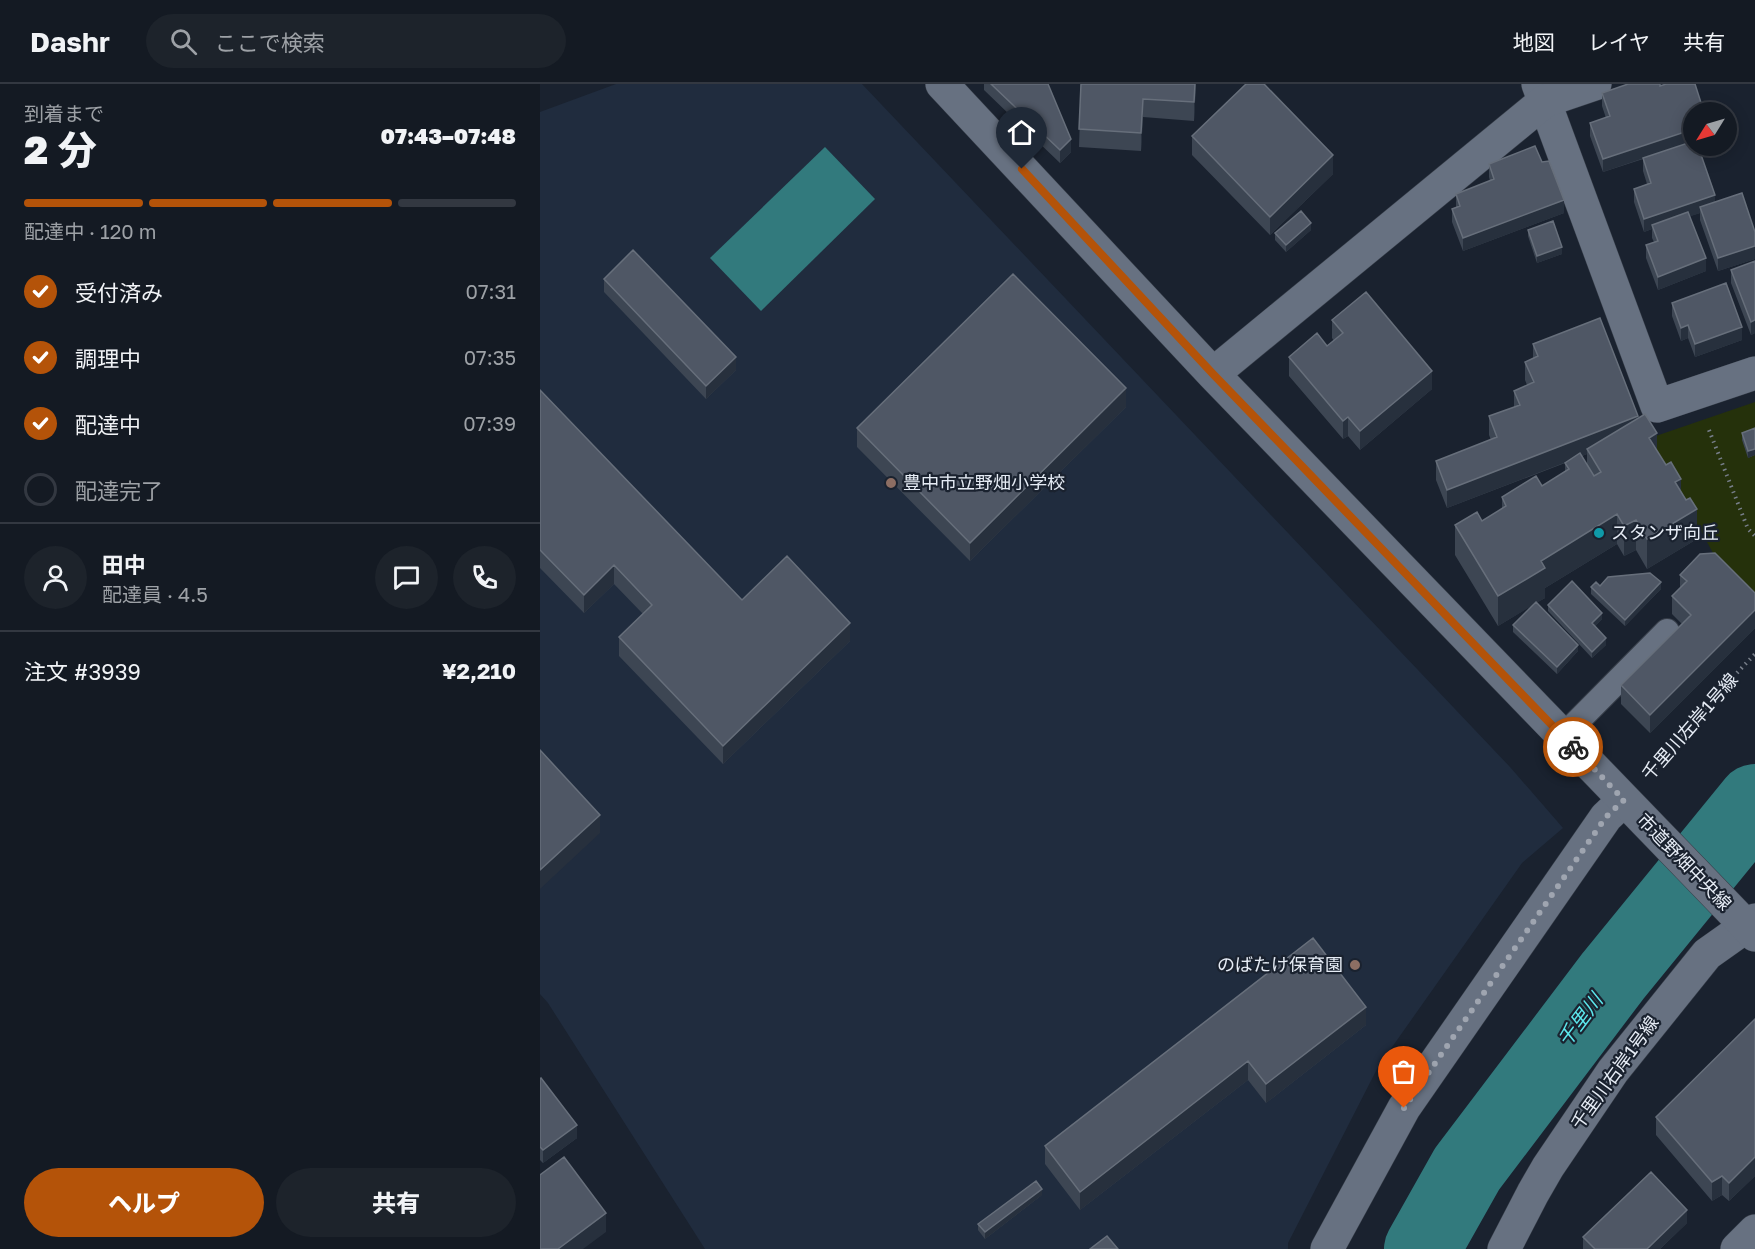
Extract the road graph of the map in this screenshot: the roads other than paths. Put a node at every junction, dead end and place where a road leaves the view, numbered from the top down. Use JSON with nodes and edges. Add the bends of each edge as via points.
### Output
{"nodes":[{"id":1,"x":942,"y":84,"type":"edge"},
{"id":2,"x":1595,"y":84,"type":"edge"},
{"id":3,"x":1542,"y":93,"type":"edge"},
{"id":4,"x":1755,"y":373,"type":"edge"},
{"id":5,"x":1213,"y":374,"type":"junction"},
{"id":6,"x":1667,"y":631,"type":"dead end"},
{"id":7,"x":1563,"y":736,"type":"junction"},
{"id":8,"x":1630,"y":806,"type":"junction"},
{"id":9,"x":1747,"y":923,"type":"edge"},
{"id":10,"x":1755,"y":1232,"type":"edge"},
{"id":11,"x":1327,"y":1249,"type":"edge"},
{"id":12,"x":1504,"y":1249,"type":"edge"},
{"id":13,"x":1737,"y":1249,"type":"edge"}],
"edges":[{"from":1,"to":5,"type":"street","name":"市道野畑中央線"},
{"from":2,"to":3,"type":"street"},
{"from":3,"to":4,"type":"street","via":[[1656,406]]},
{"from":3,"to":5,"type":"street"},
{"from":5,"to":7,"type":"street","name":"市道野畑中央線"},
{"from":6,"to":7,"type":"lane"},
{"from":7,"to":8,"type":"street","name":"市道野畑中央線"},
{"from":8,"to":9,"type":"street","name":"市道野畑中央線"},
{"from":8,"to":11,"type":"street","via":[[1606,817],[1404,1108]]},
{"from":9,"to":12,"type":"street","name":"千里川右岸1号線","via":[[1707,954],[1613,1071],[1548,1167]]},
{"from":10,"to":13,"type":"street"}]}
